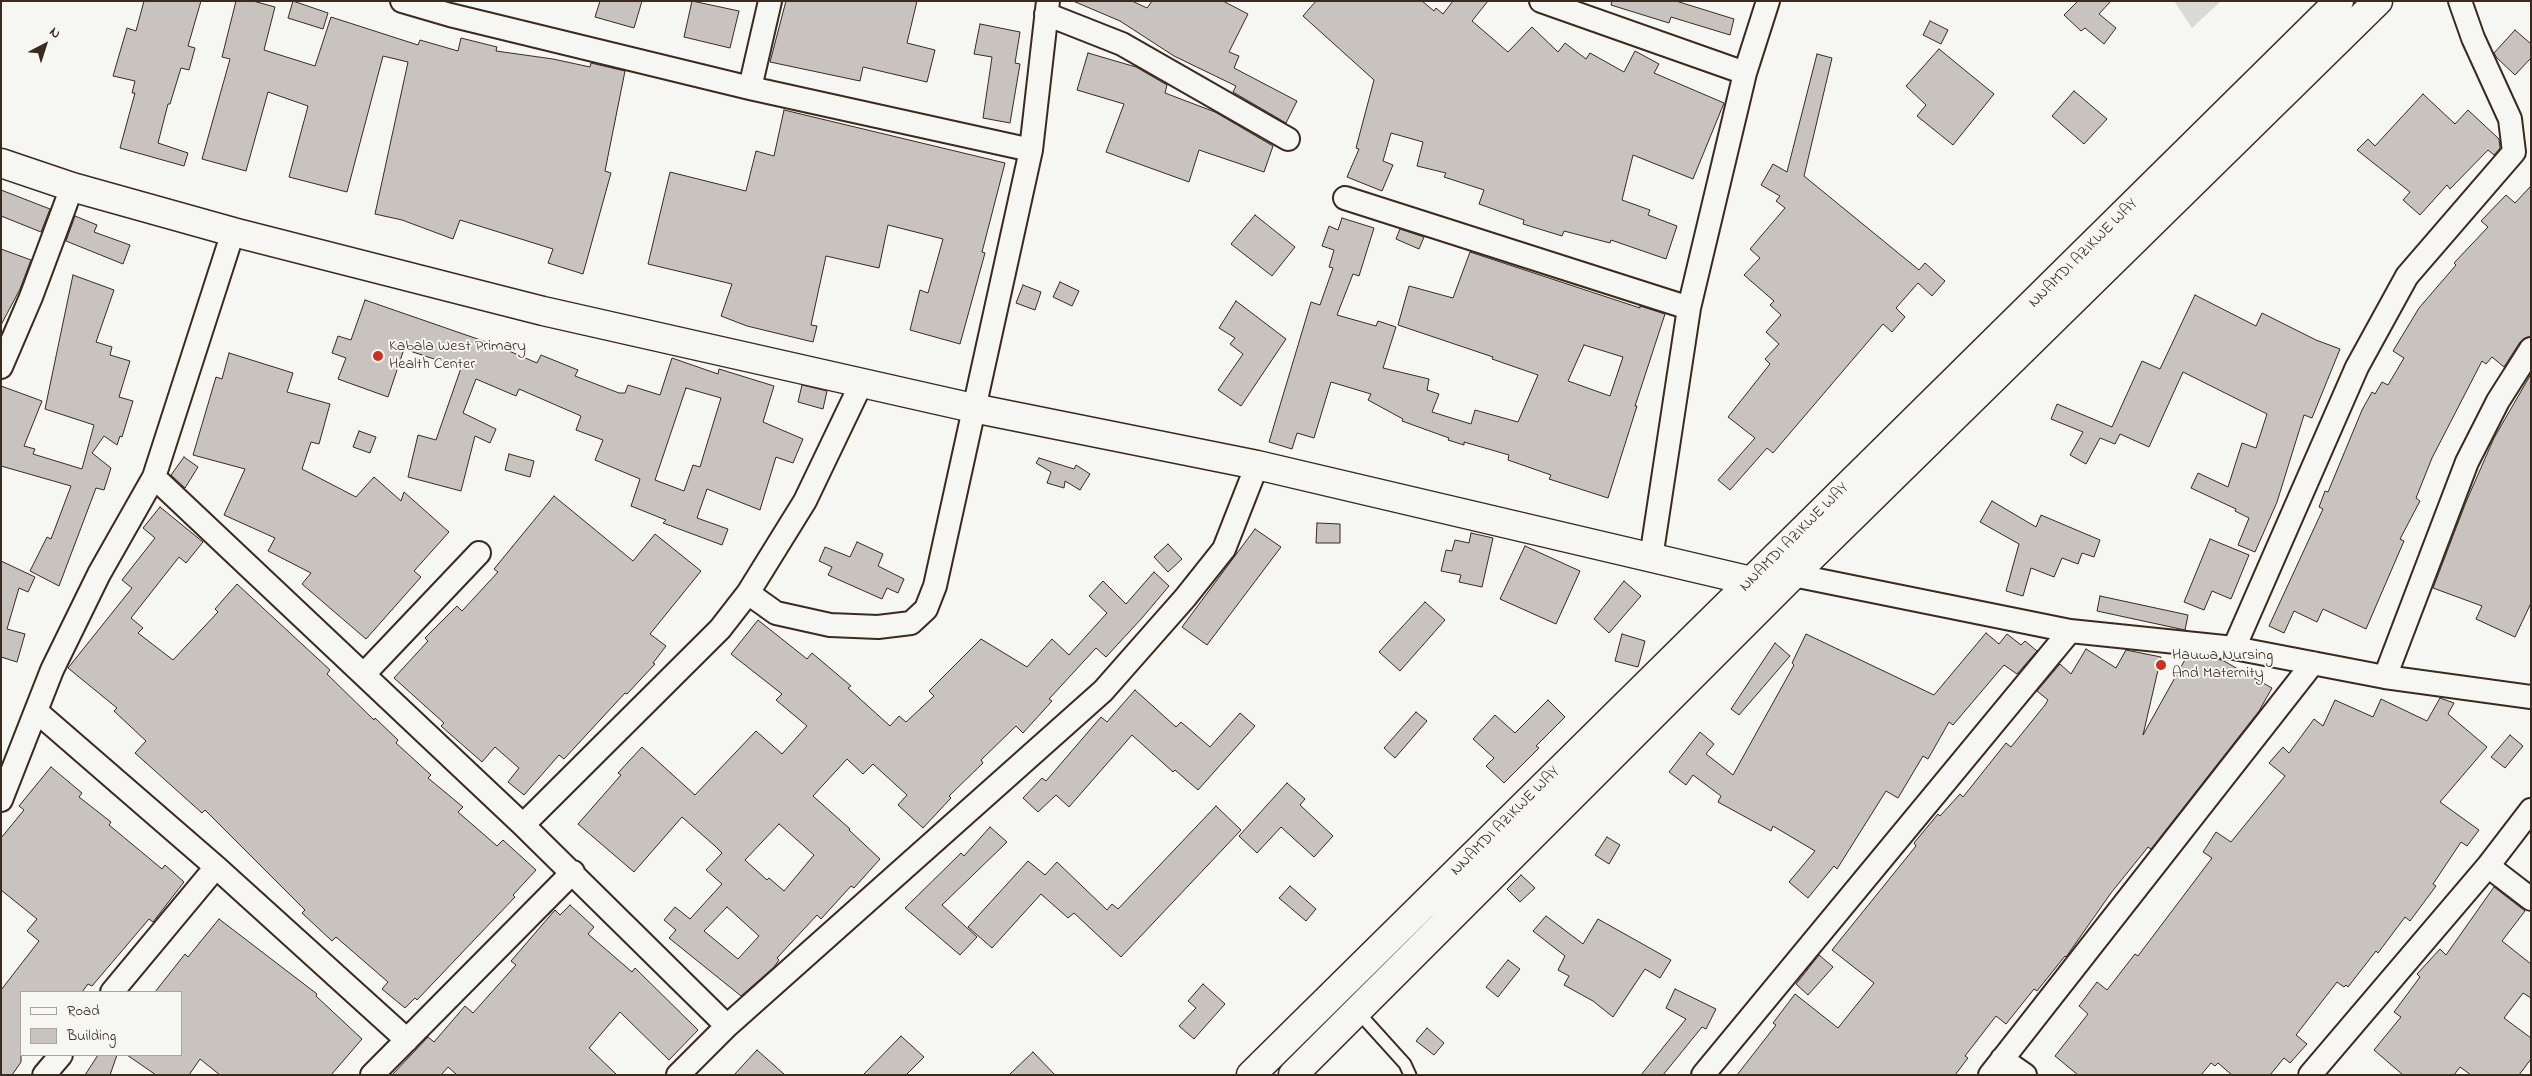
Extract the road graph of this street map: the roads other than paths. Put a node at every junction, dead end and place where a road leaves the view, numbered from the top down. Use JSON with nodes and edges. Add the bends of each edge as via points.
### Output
{"nodes":[{"id":1,"x":402,"y":1,"type":"edge"},
{"id":2,"x":770,"y":1,"type":"edge"},
{"id":3,"x":1541,"y":1,"type":"edge"},
{"id":4,"x":1768,"y":1,"type":"edge"},
{"id":5,"x":2339,"y":1,"type":"edge"},
{"id":6,"x":2378,"y":1,"type":"edge"},
{"id":7,"x":2460,"y":1,"type":"edge"},
{"id":8,"x":1047,"y":8,"type":"edge"},
{"id":9,"x":1745,"y":73,"type":"junction"},
{"id":10,"x":750,"y":88,"type":"junction"},
{"id":11,"x":1288,"y":139,"type":"dead end"},
{"id":12,"x":1031,"y":150,"type":"junction"},
{"id":13,"x":1,"y":163,"type":"edge"},
{"id":14,"x":72,"y":186,"type":"junction"},
{"id":15,"x":1345,"y":198,"type":"dead end"},
{"id":16,"x":233,"y":232,"type":"junction"},
{"id":17,"x":1689,"y":308,"type":"junction"},
{"id":18,"x":2531,"y":349,"type":"edge"},
{"id":19,"x":1,"y":367,"type":"edge"},
{"id":20,"x":862,"y":382,"type":"junction"},
{"id":21,"x":974,"y":408,"type":"junction"},
{"id":22,"x":1257,"y":465,"type":"junction"},
{"id":23,"x":154,"y":477,"type":"junction"},
{"id":24,"x":479,"y":553,"type":"dead end"},
{"id":25,"x":1651,"y":558,"type":"junction"},
{"id":26,"x":1793,"y":575,"type":"junction"},
{"id":27,"x":1751,"y":581,"type":"junction"},
{"id":28,"x":748,"y":593,"type":"junction"},
{"id":29,"x":2070,"y":631,"type":"junction"},
{"id":30,"x":2234,"y":648,"type":"junction"},
{"id":31,"x":2313,"y":663,"type":"junction"},
{"id":32,"x":364,"y":673,"type":"junction"},
{"id":33,"x":2385,"y":678,"type":"junction"},
{"id":34,"x":2528,"y":691,"type":"edge"},
{"id":35,"x":36,"y":711,"type":"junction"},
{"id":36,"x":1,"y":800,"type":"edge"},
{"id":37,"x":2531,"y":810,"type":"edge"},
{"id":38,"x":523,"y":824,"type":"junction"},
{"id":39,"x":2488,"y":866,"type":"junction"},
{"id":40,"x":216,"y":868,"type":"junction"},
{"id":41,"x":572,"y":872,"type":"junction"},
{"id":42,"x":2531,"y":899,"type":"edge"},
{"id":43,"x":113,"y":991,"type":"edge"},
{"id":44,"x":1358,"y":1012,"type":"junction"},
{"id":45,"x":727,"y":1026,"type":"junction"},
{"id":46,"x":407,"y":1040,"type":"junction"},
{"id":47,"x":59,"y":1056,"type":"edge"},
{"id":48,"x":1996,"y":1067,"type":"edge"},
{"id":49,"x":1302,"y":1071,"type":"edge"},
{"id":50,"x":44,"y":1075,"type":"edge"},
{"id":51,"x":372,"y":1075,"type":"edge"},
{"id":52,"x":678,"y":1075,"type":"edge"},
{"id":53,"x":1251,"y":1075,"type":"edge"},
{"id":54,"x":1410,"y":1075,"type":"edge"},
{"id":55,"x":1703,"y":1075,"type":"edge"},
{"id":56,"x":2025,"y":1075,"type":"edge"},
{"id":57,"x":2310,"y":1075,"type":"edge"}],
"edges":[{"from":1,"to":10,"type":"street"},
{"from":2,"to":10,"type":"street"},
{"from":3,"to":9,"type":"street"},
{"from":4,"to":9,"type":"street"},
{"from":5,"to":27,"type":"main road","name":"NNAMDI AZIKWE WAY"},
{"from":6,"to":26,"type":"main road","name":"NNAMDI AZIKWE WAY"},
{"from":7,"to":30,"type":"street","via":[[2473,38],[2510,118],[2514,152],[2407,276],[2357,367]]},
{"from":8,"to":11,"type":"street","via":[[1122,44]]},
{"from":8,"to":12,"type":"street"},
{"from":9,"to":17,"type":"street"},
{"from":10,"to":12,"type":"street"},
{"from":12,"to":21,"type":"street"},
{"from":13,"to":14,"type":"main road"},
{"from":14,"to":16,"type":"main road"},
{"from":14,"to":19,"type":"street","via":[[32,297]]},
{"from":15,"to":17,"type":"street"},
{"from":16,"to":20,"type":"main road","via":[[544,311]]},
{"from":16,"to":23,"type":"street"},
{"from":17,"to":25,"type":"street"},
{"from":18,"to":33,"type":"street","via":[[2498,401],[2467,462]]},
{"from":20,"to":21,"type":"main road"},
{"from":20,"to":28,"type":"street","via":[[805,501]]},
{"from":21,"to":22,"type":"main road"},
{"from":21,"to":28,"type":"street","via":[[934,586],[926,609],[911,623],[878,627],[830,625],[776,613]]},
{"from":22,"to":25,"type":"main road"},
{"from":22,"to":45,"type":"street","via":[[1224,548],[1185,598],[1103,691]]},
{"from":23,"to":32,"type":"street"},
{"from":23,"to":35,"type":"street","via":[[99,574],[52,670]]},
{"from":24,"to":32,"type":"street"},
{"from":25,"to":27,"type":"main road"},
{"from":26,"to":29,"type":"street"},
{"from":26,"to":44,"type":"main road","name":"NNAMDI AZIKWE WAY"},
{"from":27,"to":53,"type":"main road","name":"NNAMDI AZIKWE WAY"},
{"from":28,"to":38,"type":"street","via":[[720,629]]},
{"from":29,"to":30,"type":"street"},
{"from":29,"to":55,"type":"street"},
{"from":30,"to":31,"type":"street"},
{"from":31,"to":33,"type":"street"},
{"from":31,"to":48,"type":"street"},
{"from":32,"to":38,"type":"street"},
{"from":33,"to":34,"type":"street"},
{"from":35,"to":36,"type":"street"},
{"from":35,"to":40,"type":"street"},
{"from":37,"to":39,"type":"street"},
{"from":38,"to":41,"type":"street"},
{"from":39,"to":42,"type":"street"},
{"from":39,"to":57,"type":"street"},
{"from":40,"to":43,"type":"street"},
{"from":40,"to":46,"type":"street"},
{"from":41,"to":45,"type":"street"},
{"from":41,"to":46,"type":"street"},
{"from":44,"to":49,"type":"main road","name":"NNAMDI AZIKWE WAY"},
{"from":44,"to":54,"type":"lane","via":[[1405,1064]]},
{"from":45,"to":52,"type":"street"},
{"from":46,"to":51,"type":"street"},
{"from":47,"to":50,"type":"street"},
{"from":48,"to":56,"type":"street"}]}
